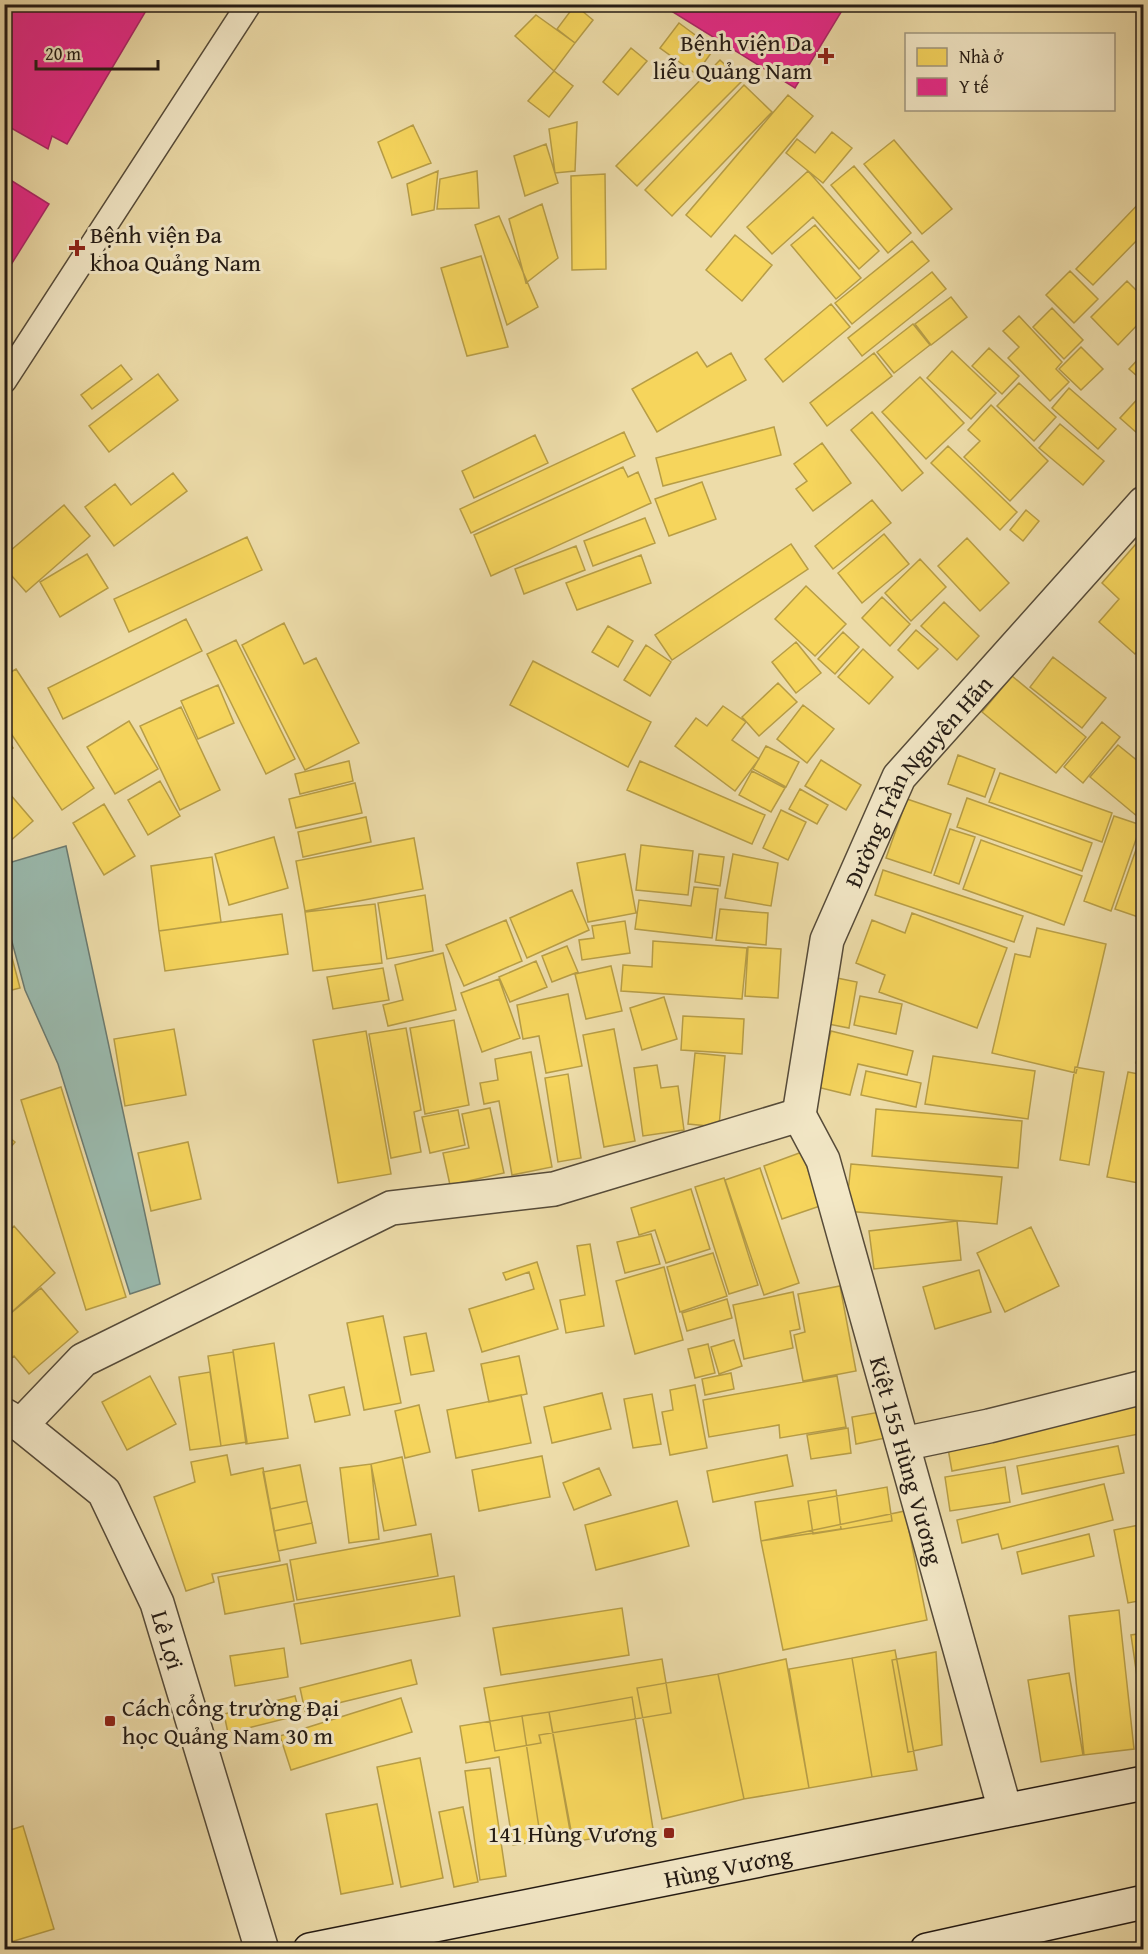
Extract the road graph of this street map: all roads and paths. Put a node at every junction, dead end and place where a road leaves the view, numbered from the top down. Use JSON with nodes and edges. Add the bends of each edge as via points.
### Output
{"nodes":[{"id":1,"x":249,"y":4,"type":"edge"},
{"id":2,"x":4,"y":381,"type":"edge"},
{"id":3,"x":1143,"y":503,"type":"edge"},
{"id":4,"x":799,"y":1115,"type":"junction"},
{"id":5,"x":1143,"y":1387,"type":"edge"},
{"id":6,"x":13,"y":1420,"type":"edge"},
{"id":7,"x":903,"y":1444,"type":"junction"},
{"id":8,"x":1143,"y":1782,"type":"edge"},
{"id":9,"x":1005,"y":1810,"type":"junction"},
{"id":10,"x":1143,"y":1902,"type":"edge"},
{"id":11,"x":262,"y":1950,"type":"edge"},
{"id":12,"x":310,"y":1950,"type":"edge"},
{"id":13,"x":927,"y":1950,"type":"edge"}],
"edges":[{"from":1,"to":2,"type":"lane"},
{"from":3,"to":4,"type":"street","name":"Đường Trần Nguyên Hãn","via":[[899,777],[827,940]]},
{"from":4,"to":6,"type":"street","via":[[554,1189],[391,1208],[83,1360]]},
{"from":4,"to":7,"type":"street","name":"Kiệt 155 Hùng Vương","via":[[823,1160]]},
{"from":5,"to":7,"type":"street"},
{"from":6,"to":11,"type":"street","name":"Lê Lợi","via":[[104,1492],[157,1603]]},
{"from":7,"to":9,"type":"street","name":"Kiệt 155 Hùng Vương"},
{"from":8,"to":9,"type":"street","name":"Hùng Vương"},
{"from":9,"to":12,"type":"street","name":"Hùng Vương"},
{"from":10,"to":13,"type":"street"}]}
